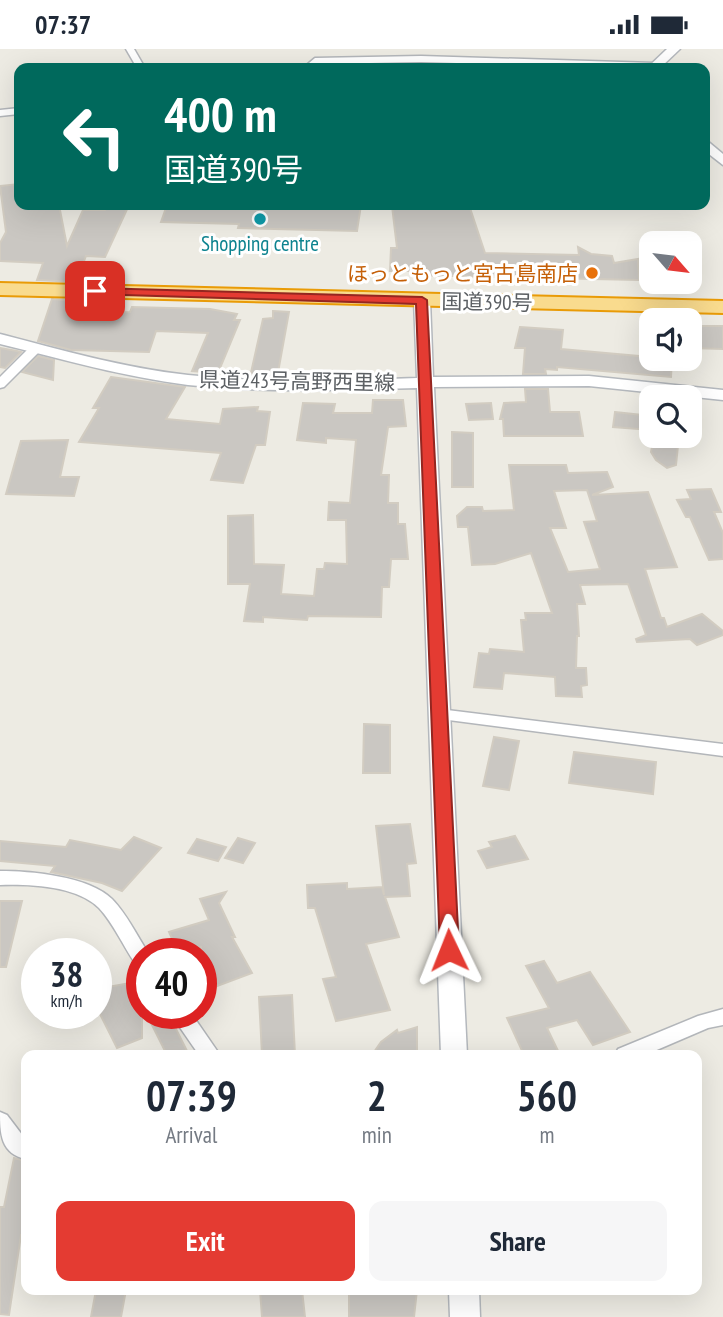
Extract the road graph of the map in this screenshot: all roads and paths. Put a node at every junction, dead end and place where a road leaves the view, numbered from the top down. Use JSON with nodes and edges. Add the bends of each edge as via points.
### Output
{"nodes":[{"id":1,"x":674,"y":49,"type":"edge"},
{"id":2,"x":310,"y":63,"type":"edge"},
{"id":3,"x":537,"y":63,"type":"edge"},
{"id":4,"x":658,"y":63,"type":"edge"},
{"id":5,"x":710,"y":148,"type":"edge"},
{"id":6,"x":723,"y":162,"type":"edge"},
{"id":7,"x":0,"y":289,"type":"edge"},
{"id":8,"x":422,"y":300,"type":"junction"},
{"id":9,"x":723,"y":307,"type":"edge"},
{"id":10,"x":0,"y":339,"type":"edge"},
{"id":11,"x":36,"y":348,"type":"junction"},
{"id":12,"x":426,"y":383,"type":"junction"},
{"id":13,"x":0,"y":384,"type":"edge"},
{"id":14,"x":723,"y":395,"type":"edge"},
{"id":15,"x":439,"y":714,"type":"junction"},
{"id":16,"x":723,"y":750,"type":"edge"},
{"id":17,"x":0,"y":878,"type":"edge"},
{"id":18,"x":128,"y":938,"type":"edge"},
{"id":19,"x":723,"y":1017,"type":"edge"},
{"id":20,"x":191,"y":1029,"type":"edge"},
{"id":21,"x":206,"y":1050,"type":"edge"},
{"id":22,"x":454,"y":1050,"type":"edge"},
{"id":23,"x":637,"y":1050,"type":"edge"},
{"id":24,"x":0,"y":1121,"type":"edge"},
{"id":25,"x":21,"y":1149,"type":"edge"},
{"id":26,"x":464,"y":1295,"type":"edge"},
{"id":27,"x":465,"y":1317,"type":"edge"}],
"edges":[{"from":1,"to":4,"type":"street"},
{"from":2,"to":3,"type":"street","via":[[313,58]]},
{"from":5,"to":6,"type":"street"},
{"from":7,"to":8,"type":"highway","name":"国道390号"},
{"from":8,"to":9,"type":"highway","name":"国道390号"},
{"from":8,"to":12,"type":"street"},
{"from":10,"to":11,"type":"street","name":"県道243号高野西里線"},
{"from":11,"to":12,"type":"street","name":"県道243号高野西里線","via":[[212,382]]},
{"from":11,"to":13,"type":"street"},
{"from":12,"to":14,"type":"street","name":"県道243号高野西里線","via":[[570,380]]},
{"from":12,"to":15,"type":"street"},
{"from":15,"to":16,"type":"street"},
{"from":15,"to":22,"type":"street"},
{"from":17,"to":18,"type":"street","via":[[18,876],[66,885],[103,901]]},
{"from":19,"to":23,"type":"street"},
{"from":20,"to":21,"type":"street"},
{"from":24,"to":25,"type":"street"},
{"from":26,"to":27,"type":"street"}]}
